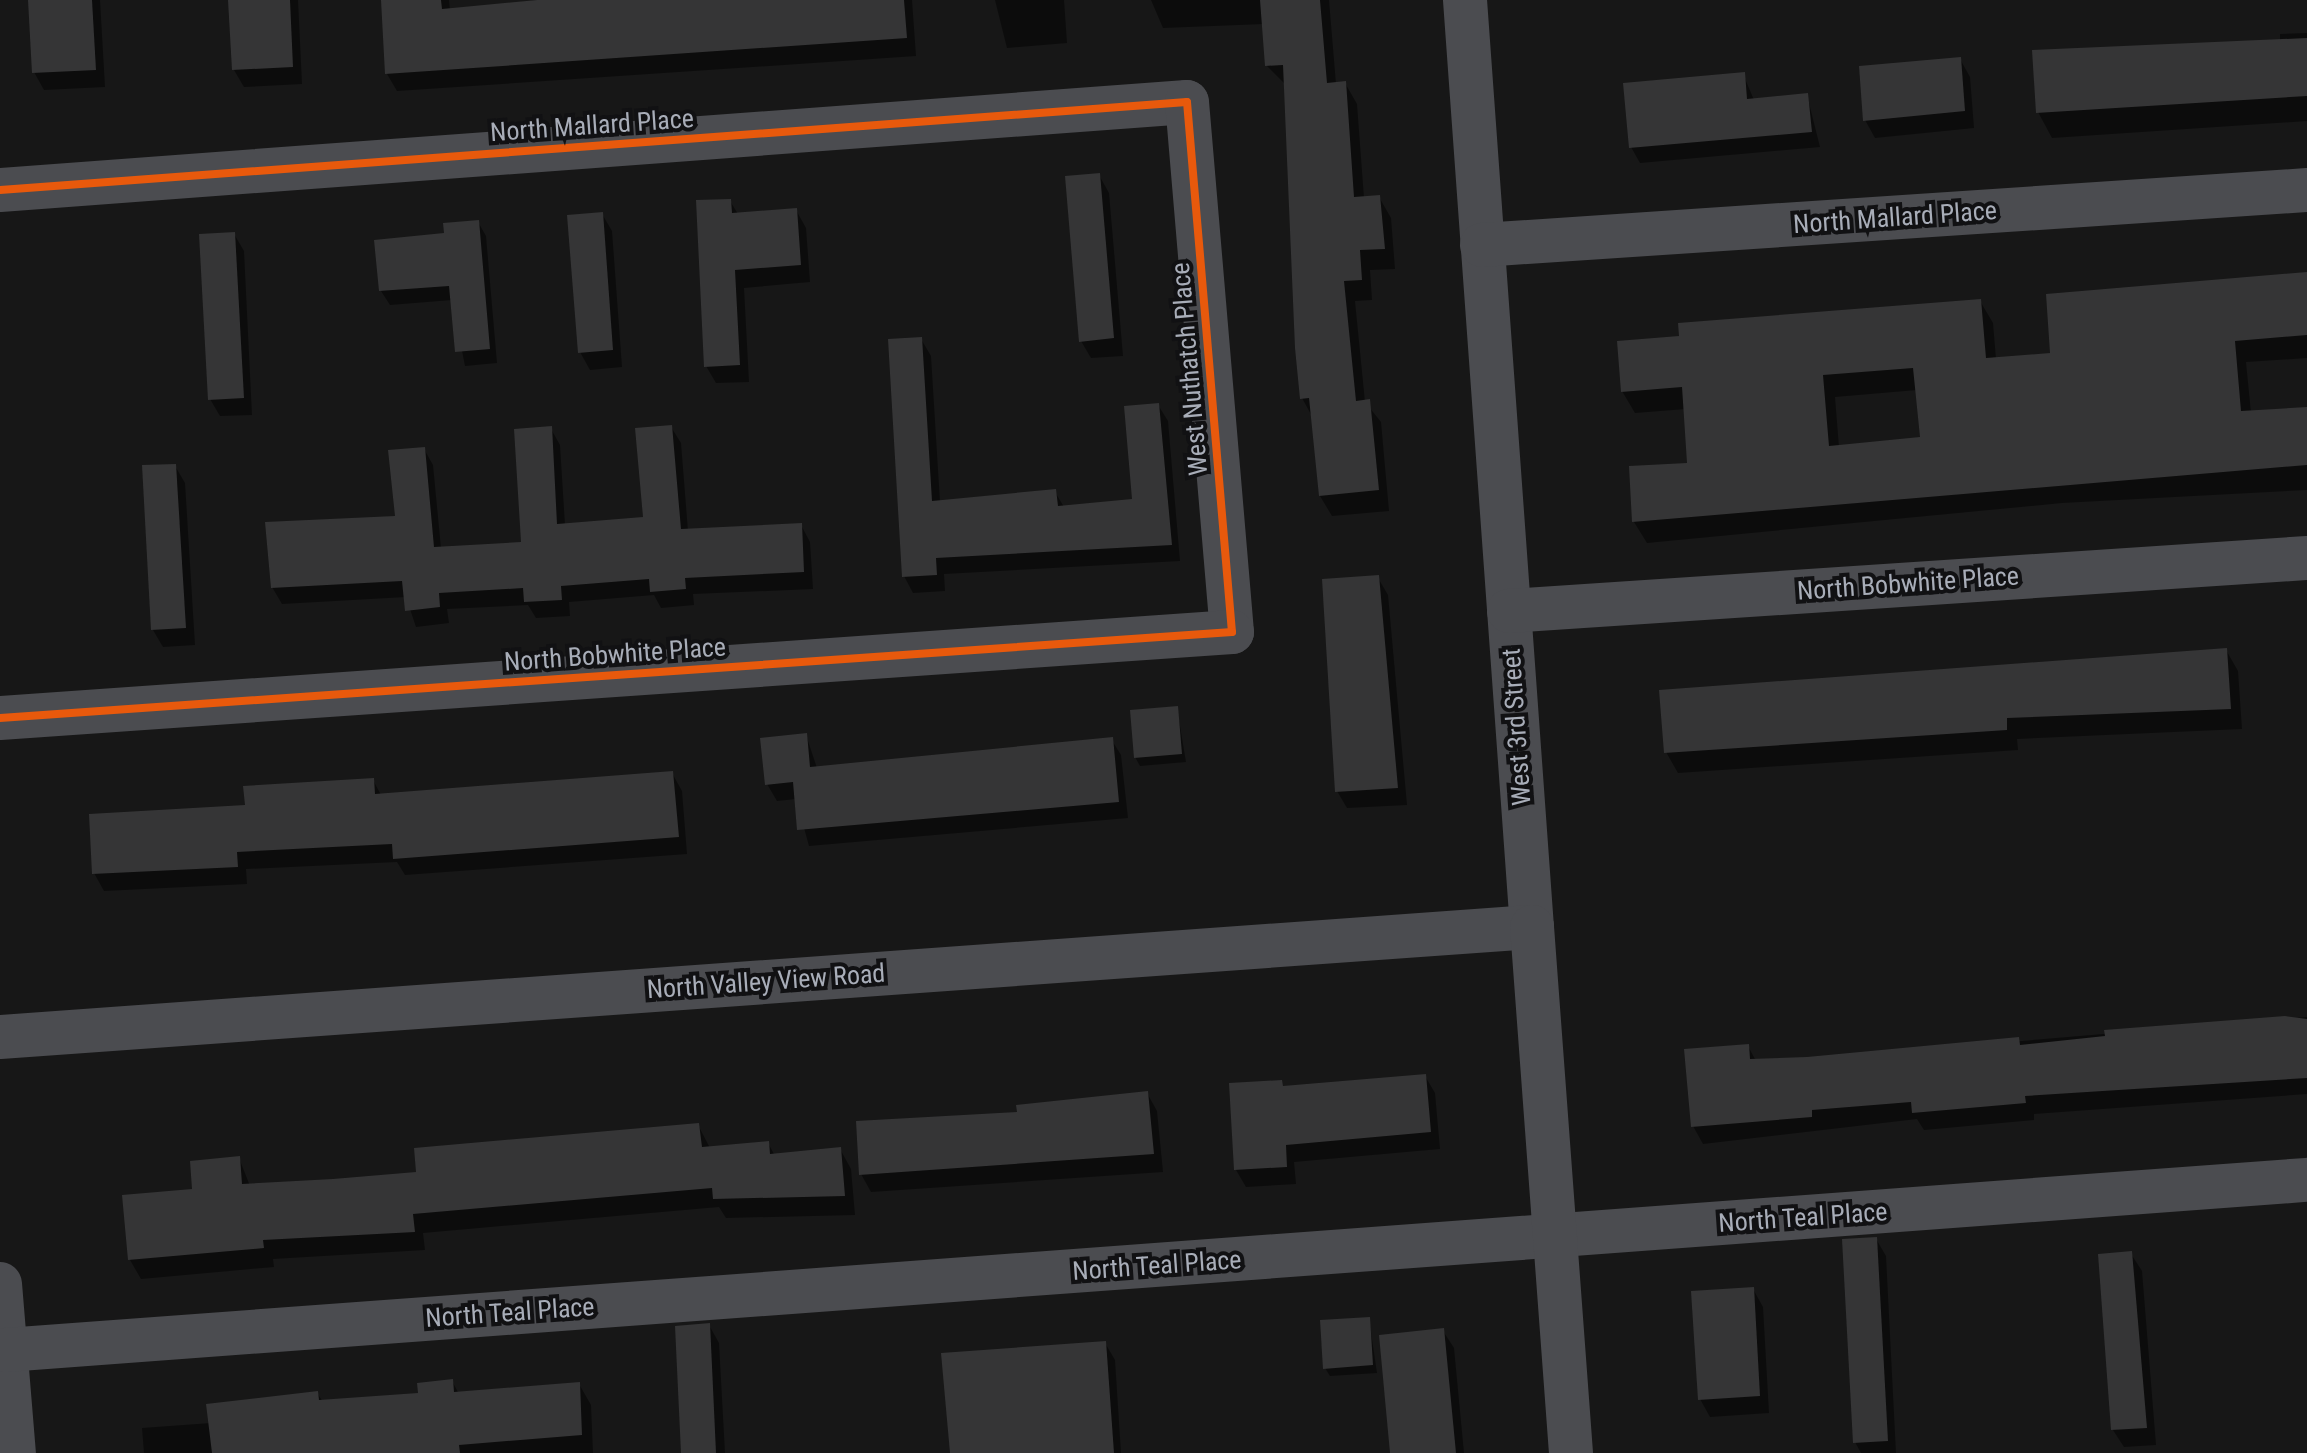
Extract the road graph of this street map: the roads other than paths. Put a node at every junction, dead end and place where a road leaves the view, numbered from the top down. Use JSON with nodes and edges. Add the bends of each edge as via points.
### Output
{"nodes":[{"id":1,"x":1465,"y":0,"type":"edge"},
{"id":2,"x":1187,"y":102,"type":"joint"},
{"id":3,"x":0,"y":190,"type":"edge"},
{"id":4,"x":2307,"y":190,"type":"edge"},
{"id":5,"x":1482,"y":245,"type":"junction"},
{"id":6,"x":2307,"y":558,"type":"edge"},
{"id":7,"x":1509,"y":611,"type":"junction"},
{"id":8,"x":1232,"y":632,"type":"joint"},
{"id":9,"x":0,"y":718,"type":"edge"},
{"id":10,"x":1532,"y":927,"type":"junction"},
{"id":11,"x":0,"y":1037,"type":"edge"},
{"id":12,"x":2307,"y":1180,"type":"edge"},
{"id":13,"x":1555,"y":1237,"type":"junction"},
{"id":14,"x":0,"y":1284,"type":"edge"},
{"id":15,"x":6,"y":1350,"type":"junction"},
{"id":16,"x":14,"y":1453,"type":"edge"},
{"id":17,"x":1571,"y":1453,"type":"edge"}],
"edges":[{"from":1,"to":5,"type":"street","name":"West 3rd Street"},
{"from":2,"to":3,"type":"street","name":"North Mallard Place"},
{"from":2,"to":8,"type":"street","name":"West Nuthatch Place"},
{"from":4,"to":5,"type":"street","name":"North Mallard Place"},
{"from":5,"to":7,"type":"street","name":"West 3rd Street"},
{"from":6,"to":7,"type":"street","name":"North Bobwhite Place"},
{"from":7,"to":10,"type":"street","name":"West 3rd Street"},
{"from":8,"to":9,"type":"street","name":"North Bobwhite Place"},
{"from":10,"to":11,"type":"street","name":"North Valley View Road"},
{"from":10,"to":13,"type":"street","name":"West 3rd Street"},
{"from":12,"to":13,"type":"street","name":"North Teal Place"},
{"from":13,"to":15,"type":"street","name":"North Teal Place"},
{"from":13,"to":17,"type":"street","name":"West 3rd Street"},
{"from":14,"to":15,"type":"street"},
{"from":15,"to":16,"type":"street"}]}
